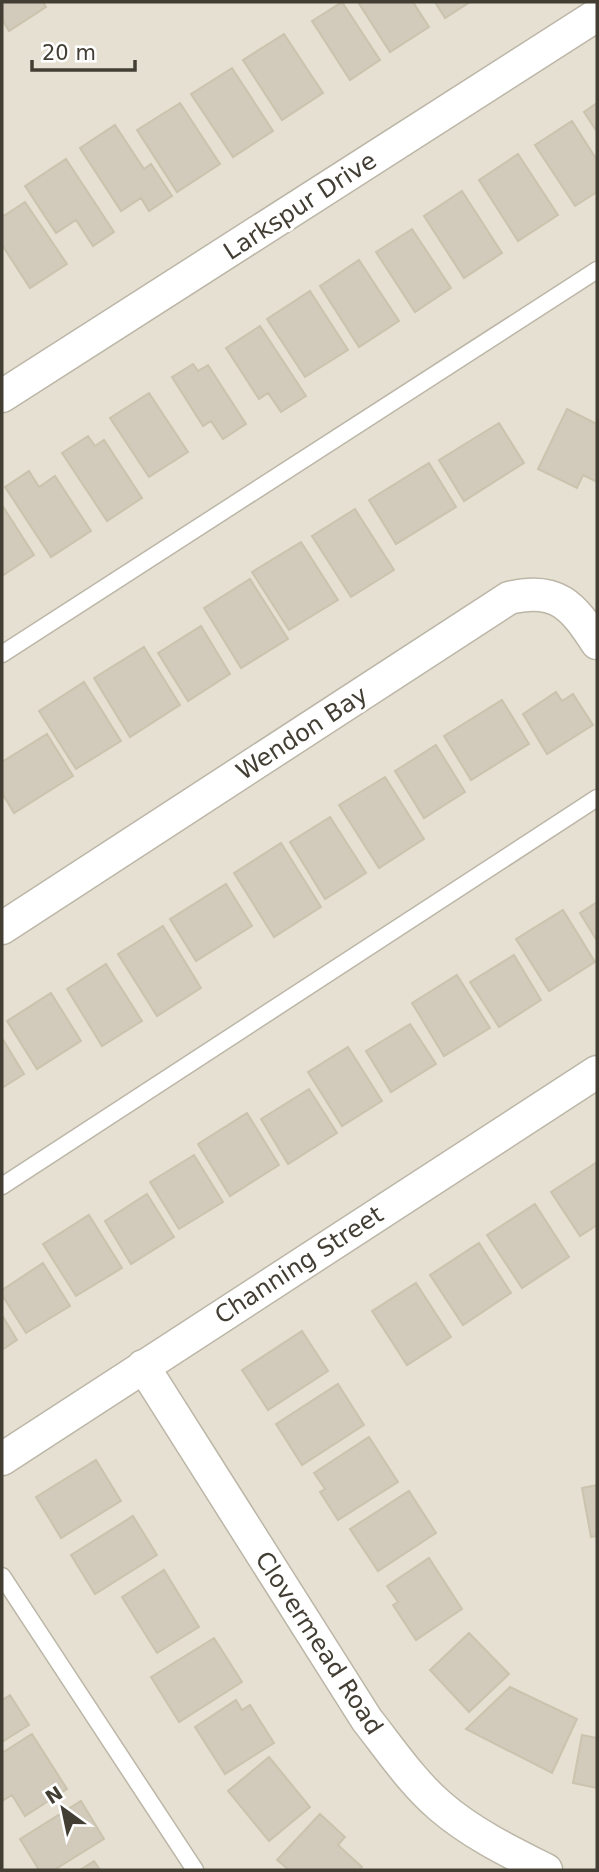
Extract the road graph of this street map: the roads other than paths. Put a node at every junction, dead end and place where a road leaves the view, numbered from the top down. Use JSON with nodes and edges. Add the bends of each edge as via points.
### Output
{"nodes":[{"id":1,"x":597,"y":15,"type":"edge"},
{"id":2,"x":597,"y":270,"type":"edge"},
{"id":3,"x":2,"y":396,"type":"edge"},
{"id":4,"x":597,"y":643,"type":"edge"},
{"id":5,"x":2,"y":654,"type":"edge"},
{"id":6,"x":597,"y":798,"type":"edge"},
{"id":7,"x":2,"y":928,"type":"edge"},
{"id":8,"x":597,"y":1072,"type":"edge"},
{"id":9,"x":2,"y":1186,"type":"edge"},
{"id":10,"x":143,"y":1366,"type":"junction"},
{"id":11,"x":2,"y":1460,"type":"edge"},
{"id":12,"x":2,"y":1576,"type":"edge"},
{"id":13,"x":195,"y":1870,"type":"edge"},
{"id":14,"x":546,"y":1870,"type":"edge"}],
"edges":[{"from":1,"to":3,"type":"street","name":"Larkspur Drive"},
{"from":2,"to":5,"type":"lane"},
{"from":4,"to":7,"type":"street","name":"Wendon Bay","via":[[581,618],[550,595],[509,598]]},
{"from":6,"to":9,"type":"lane"},
{"from":8,"to":10,"type":"street","name":"Channing Street"},
{"from":10,"to":11,"type":"street","name":"Channing Street"},
{"from":10,"to":14,"type":"street","name":"Clovermead Road","via":[[381,1739],[440,1806],[477,1833]]},
{"from":12,"to":13,"type":"lane"}]}
